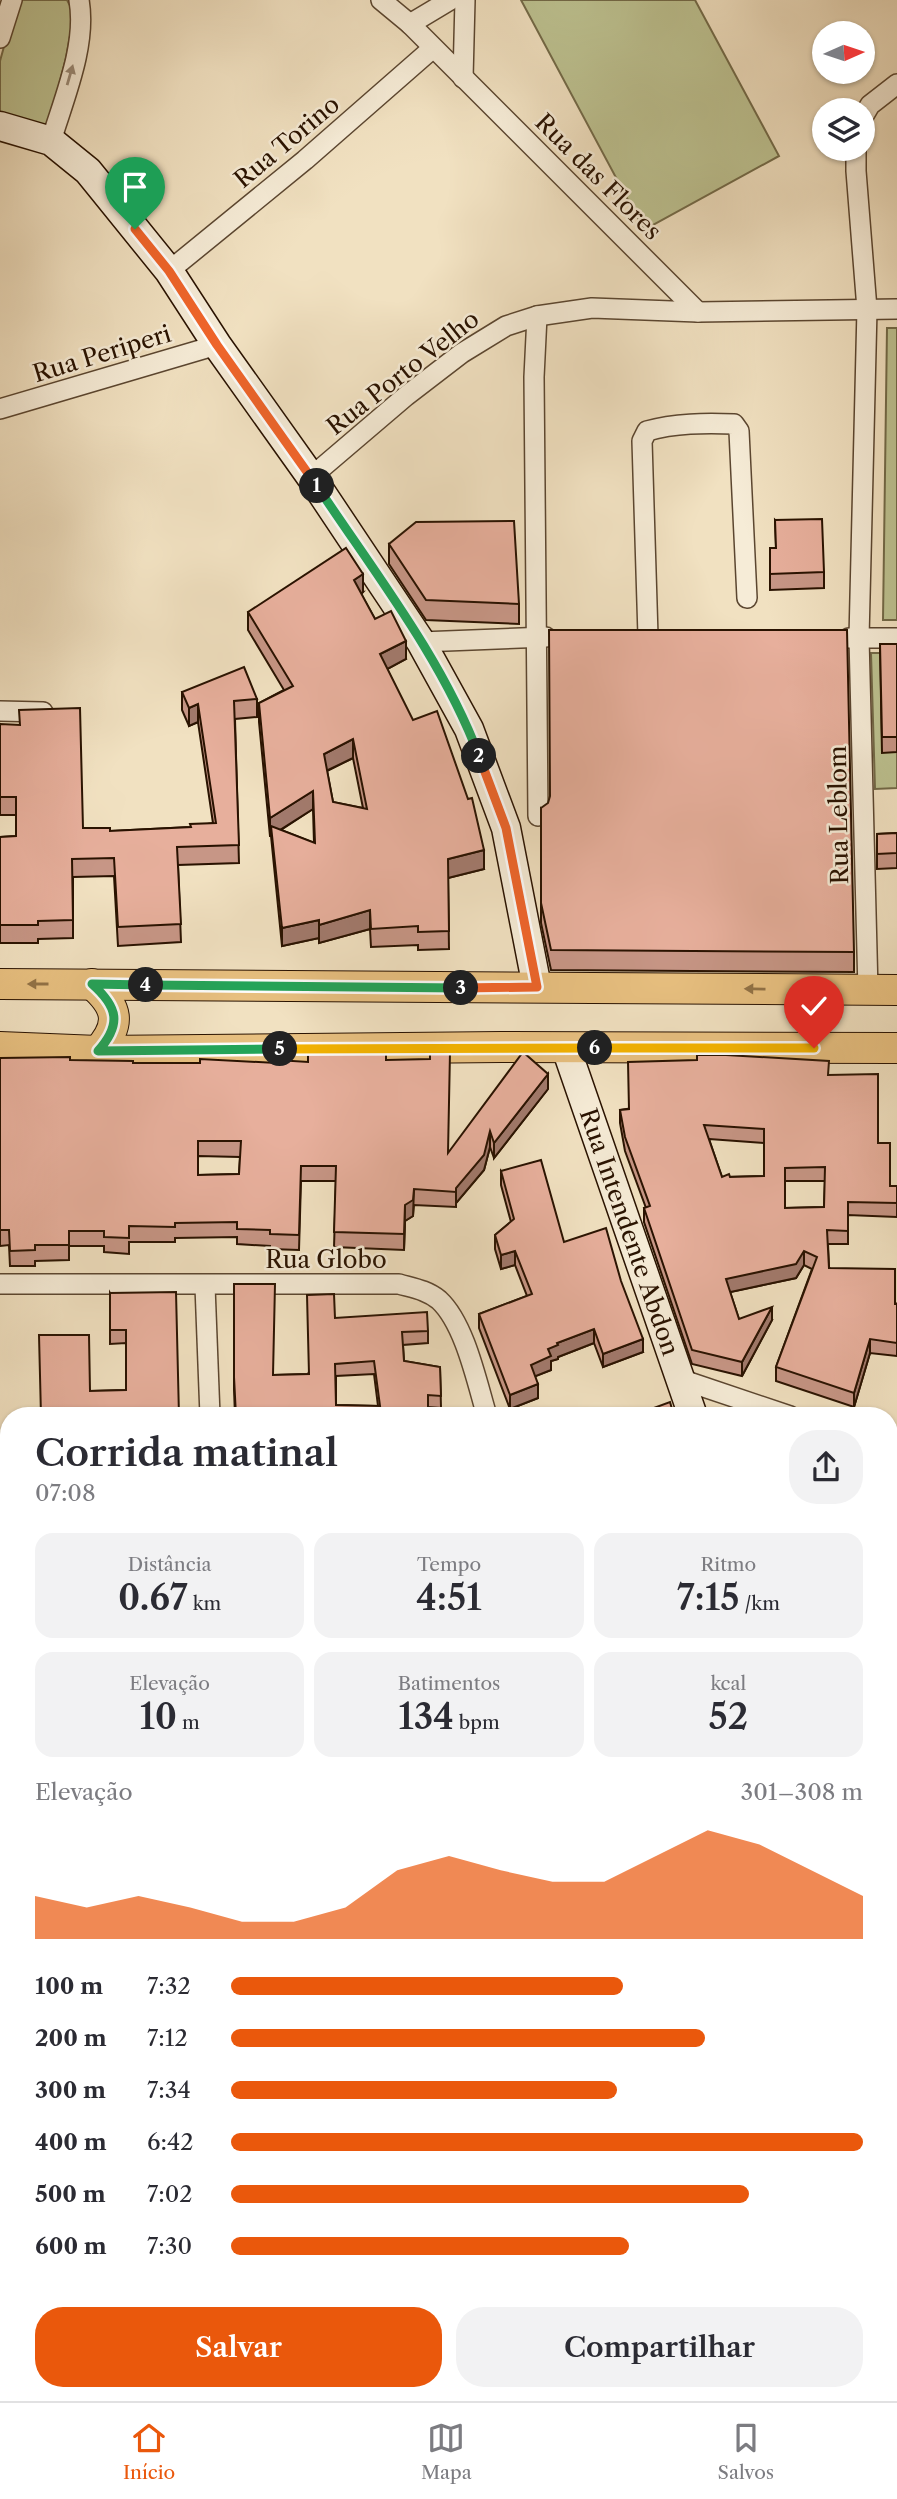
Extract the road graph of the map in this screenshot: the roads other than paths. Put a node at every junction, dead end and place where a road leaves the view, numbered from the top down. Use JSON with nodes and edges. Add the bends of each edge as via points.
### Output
{"nodes":[{"id":1,"x":12,"y":0,"type":"edge"},
{"id":2,"x":79,"y":0,"type":"edge"},
{"id":3,"x":381,"y":0,"type":"edge"},
{"id":4,"x":450,"y":0,"type":"edge"},
{"id":5,"x":465,"y":0,"type":"edge"},
{"id":6,"x":410,"y":24,"type":"junction"},
{"id":7,"x":0,"y":37,"type":"edge"},
{"id":8,"x":433,"y":48,"type":"junction"},
{"id":9,"x":463,"y":78,"type":"junction"},
{"id":10,"x":897,"y":84,"type":"edge"},
{"id":11,"x":875,"y":101,"type":"edge"},
{"id":12,"x":0,"y":126,"type":"edge"},
{"id":13,"x":51,"y":141,"type":"junction"},
{"id":14,"x":856,"y":161,"type":"edge"},
{"id":15,"x":169,"y":271,"type":"junction"},
{"id":16,"x":867,"y":309,"type":"junction"},
{"id":17,"x":897,"y":309,"type":"edge"},
{"id":18,"x":698,"y":312,"type":"junction"},
{"id":19,"x":537,"y":316,"type":"junction"},
{"id":20,"x":217,"y":345,"type":"junction"},
{"id":21,"x":0,"y":409,"type":"edge"},
{"id":22,"x":311,"y":477,"type":"junction"},
{"id":23,"x":747,"y":598,"type":"dead end"},
{"id":24,"x":560,"y":636,"type":"edge"},
{"id":25,"x":648,"y":636,"type":"edge"},
{"id":26,"x":535,"y":637,"type":"junction"},
{"id":27,"x":833,"y":638,"type":"edge"},
{"id":28,"x":859,"y":638,"type":"junction"},
{"id":29,"x":897,"y":638,"type":"edge"},
{"id":30,"x":421,"y":642,"type":"junction"},
{"id":31,"x":0,"y":712,"type":"edge"},
{"id":32,"x":66,"y":713,"type":"edge"},
{"id":33,"x":538,"y":816,"type":"edge"},
{"id":34,"x":0,"y":984,"type":"edge"},
{"id":35,"x":92,"y":984,"type":"junction"},
{"id":36,"x":537,"y":987,"type":"junction"},
{"id":37,"x":882,"y":990,"type":"edge"},
{"id":38,"x":0,"y":1047,"type":"edge"},
{"id":39,"x":566,"y":1048,"type":"junction"},
{"id":40,"x":897,"y":1048,"type":"edge"},
{"id":41,"x":98,"y":1051,"type":"junction"},
{"id":42,"x":0,"y":1284,"type":"edge"},
{"id":43,"x":205,"y":1286,"type":"junction"},
{"id":44,"x":680,"y":1379,"type":"junction"},
{"id":45,"x":210,"y":1407,"type":"edge"},
{"id":46,"x":484,"y":1407,"type":"edge"},
{"id":47,"x":690,"y":1407,"type":"edge"},
{"id":48,"x":763,"y":1407,"type":"edge"}],
"edges":[{"from":1,"to":7,"type":"street"},
{"from":13,"to":2,"type":"street","one_way":true,"via":[[82,35]]},
{"from":3,"to":6,"type":"street","name":"Rua das Flores"},
{"from":4,"to":6,"type":"street"},
{"from":5,"to":9,"type":"street"},
{"from":6,"to":8,"type":"street","name":"Rua das Flores"},
{"from":8,"to":9,"type":"street","name":"Rua das Flores"},
{"from":8,"to":15,"type":"street","name":"Rua Torino"},
{"from":9,"to":18,"type":"street","name":"Rua das Flores"},
{"from":10,"to":11,"type":"street"},
{"from":12,"to":13,"type":"street"},
{"from":13,"to":15,"type":"street","via":[[88,171]]},
{"from":14,"to":16,"type":"street","name":"Rua Leblom"},
{"from":15,"to":20,"type":"street"},
{"from":16,"to":17,"type":"street","name":"Rua Porto Velho"},
{"from":16,"to":18,"type":"street","name":"Rua Porto Velho"},
{"from":16,"to":28,"type":"street","name":"Rua Leblom"},
{"from":18,"to":19,"type":"street","name":"Rua Porto Velho","via":[[592,308]]},
{"from":19,"to":22,"type":"street","name":"Rua Porto Velho","via":[[506,326],[462,352]]},
{"from":19,"to":26,"type":"street"},
{"from":20,"to":21,"type":"street","name":"Rua Periperi"},
{"from":20,"to":22,"type":"street"},
{"from":22,"to":30,"type":"street"},
{"from":23,"to":25,"type":"street","via":[[739,431],[734,424],[714,424],[647,431],[642,440]]},
{"from":24,"to":26,"type":"street"},
{"from":26,"to":30,"type":"street"},
{"from":26,"to":33,"type":"street"},
{"from":27,"to":28,"type":"street"},
{"from":28,"to":29,"type":"street"},
{"from":28,"to":37,"type":"street","name":"Rua Leblom"},
{"from":30,"to":36,"type":"street","via":[[468,729],[506,828]]},
{"from":31,"to":32,"type":"street"},
{"from":35,"to":34,"type":"main road","one_way":true},
{"from":35,"to":36,"type":"main road"},
{"from":35,"to":41,"type":"main road","via":[[105,996],[115,1023]]},
{"from":37,"to":36,"type":"main road","one_way":true},
{"from":38,"to":41,"type":"main road"},
{"from":39,"to":40,"type":"main road"},
{"from":39,"to":41,"type":"main road"},
{"from":39,"to":44,"type":"street","name":"Rua Intendente Abdon"},
{"from":42,"to":43,"type":"street","name":"Rua Globo"},
{"from":43,"to":45,"type":"street"},
{"from":43,"to":46,"type":"street","name":"Rua Globo","via":[[398,1284],[423,1290],[440,1301],[456,1324]]},
{"from":44,"to":47,"type":"street","name":"Rua Intendente Abdon"},
{"from":44,"to":48,"type":"street"}]}
